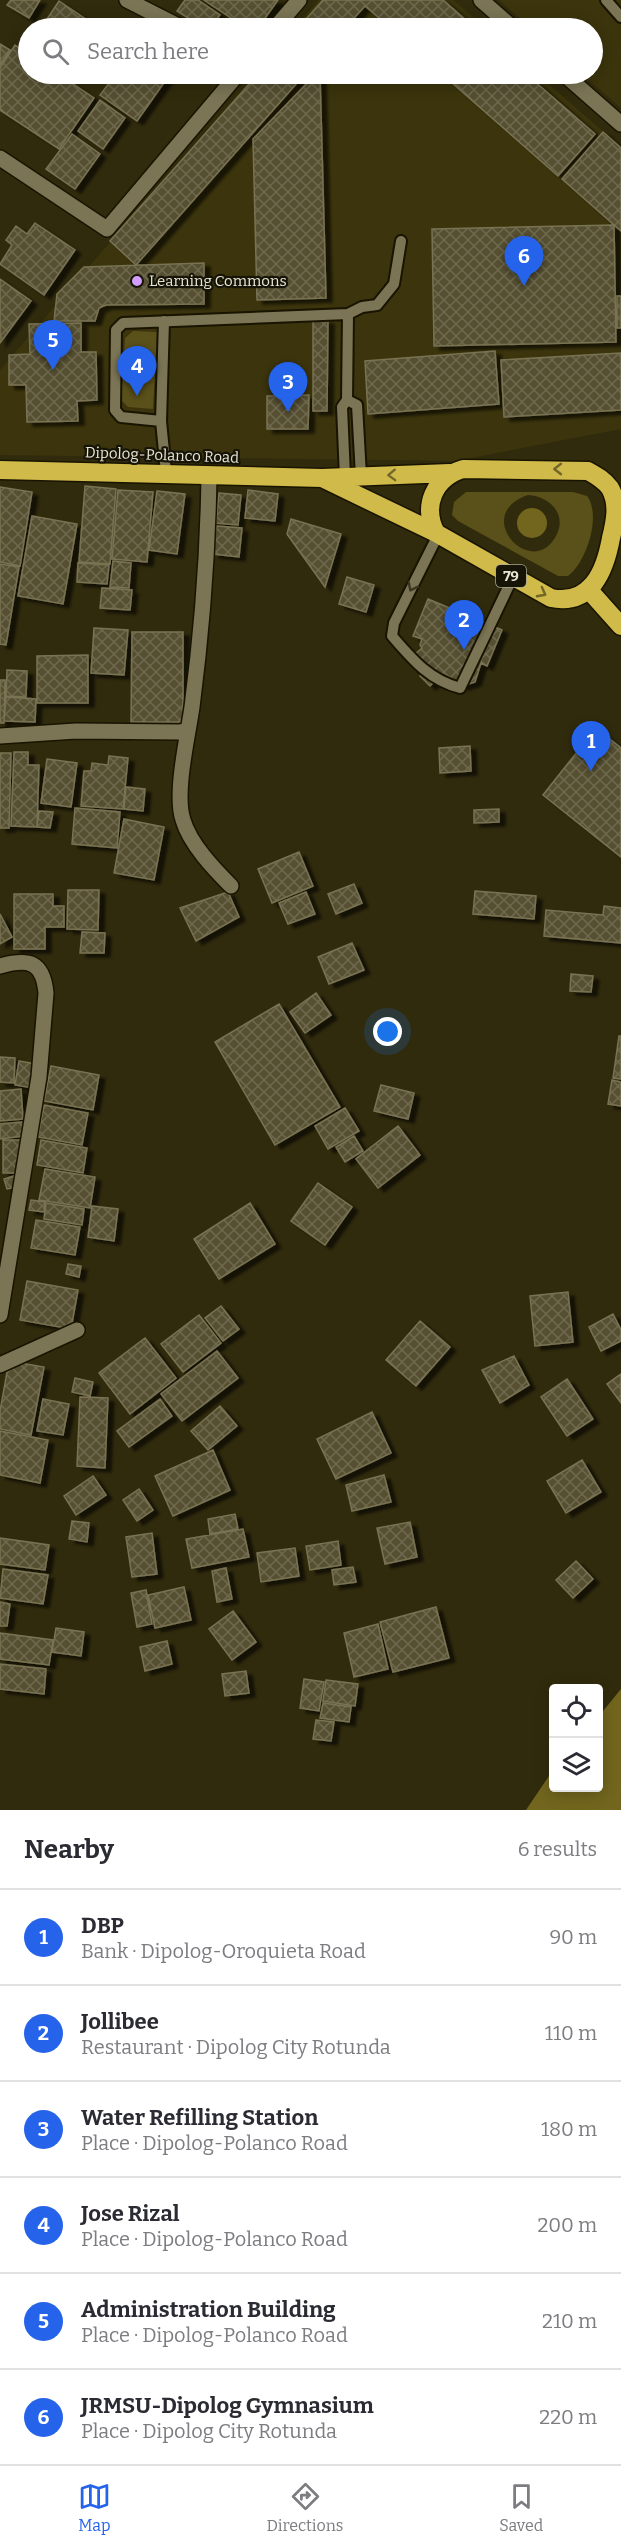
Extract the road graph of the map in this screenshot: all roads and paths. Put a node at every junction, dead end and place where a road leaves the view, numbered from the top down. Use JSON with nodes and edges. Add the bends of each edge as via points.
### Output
{"nodes":[{"id":1,"x":127,"y":0,"type":"edge"},
{"id":2,"x":299,"y":0,"type":"edge"},
{"id":3,"x":481,"y":0,"type":"edge"},
{"id":4,"x":606,"y":0,"type":"edge"},
{"id":5,"x":621,"y":17,"type":"edge"},
{"id":6,"x":162,"y":18,"type":"edge"},
{"id":7,"x":284,"y":18,"type":"edge"},
{"id":8,"x":502,"y":18,"type":"edge"},
{"id":9,"x":230,"y":84,"type":"edge"},
{"id":10,"x":575,"y":84,"type":"edge"},
{"id":11,"x":621,"y":124,"type":"edge"},
{"id":12,"x":0,"y":158,"type":"edge"},
{"id":13,"x":401,"y":241,"type":"dead end"},
{"id":14,"x":348,"y":314,"type":"junction"},
{"id":15,"x":164,"y":321,"type":"junction"},
{"id":16,"x":347,"y":400,"type":"junction"},
{"id":17,"x":161,"y":422,"type":"junction"},
{"id":18,"x":0,"y":470,"type":"edge"},
{"id":19,"x":166,"y":472,"type":"junction"},
{"id":20,"x":450,"y":473,"type":"junction"},
{"id":21,"x":209,"y":474,"type":"junction"},
{"id":22,"x":353,"y":477,"type":"junction"},
{"id":23,"x":322,"y":478,"type":"junction"},
{"id":24,"x":437,"y":534,"type":"junction"},
{"id":25,"x":513,"y":578,"type":"junction"},
{"id":26,"x":588,"y":589,"type":"junction"},
{"id":27,"x":621,"y":626,"type":"edge"},
{"id":28,"x":188,"y":730,"type":"junction"},
{"id":29,"x":0,"y":736,"type":"edge"},
{"id":30,"x":231,"y":886,"type":"dead end"},
{"id":31,"x":0,"y":966,"type":"edge"},
{"id":32,"x":0,"y":1315,"type":"edge"},
{"id":33,"x":77,"y":1330,"type":"dead end"},
{"id":34,"x":0,"y":1365,"type":"edge"}],
"edges":[{"from":1,"to":6,"type":"street"},
{"from":2,"to":7,"type":"street"},
{"from":3,"to":8,"type":"street"},
{"from":4,"to":5,"type":"lane"},
{"from":9,"to":12,"type":"street","via":[[107,230]]},
{"from":10,"to":11,"type":"street"},
{"from":13,"to":14,"type":"lane","via":[[394,284],[377,305]]},
{"from":14,"to":15,"type":"lane"},
{"from":14,"to":16,"type":"lane"},
{"from":15,"to":17,"type":"lane"},
{"from":15,"to":17,"type":"lane","via":[[128,321],[116,330],[115,410],[121,417]]},
{"from":16,"to":22,"type":"lane","via":[[342,406]]},
{"from":16,"to":22,"type":"lane","via":[[357,405]]},
{"from":17,"to":19,"type":"lane"},
{"from":18,"to":19,"type":"highway","name":"Dipolog-Polanco Road"},
{"from":19,"to":21,"type":"highway","name":"Dipolog-Polanco Road"},
{"from":20,"to":22,"type":"highway","name":"Dipolog-Polanco Road","one_way":true},
{"from":20,"to":24,"type":"highway","via":[[433,493],[430,522]]},
{"from":26,"to":20,"type":"highway","name":"Dipolog-Polanco Road","one_way":true,"via":[[607,561],[616,517],[612,494],[601,478],[576,469],[463,469]]},
{"from":21,"to":23,"type":"highway","name":"Dipolog-Polanco Road"},
{"from":21,"to":28,"type":"street"},
{"from":22,"to":23,"type":"highway","name":"Dipolog-Polanco Road"},
{"from":23,"to":24,"type":"highway"},
{"from":24,"to":25,"type":"highway","number":"79"},
{"from":24,"to":25,"type":"lane","one_way":true,"via":[[394,623],[392,636],[424,671],[442,683],[460,688]]},
{"from":25,"to":26,"type":"highway","number":"79","one_way":true,"via":[[550,598],[577,597]]},
{"from":26,"to":27,"type":"highway"},
{"from":28,"to":29,"type":"street"},
{"from":28,"to":30,"type":"street","via":[[182,766],[182,819],[190,836]]},
{"from":31,"to":32,"type":"street","via":[[29,962],[40,970],[46,993],[39,1077]]},
{"from":33,"to":34,"type":"street"}]}
